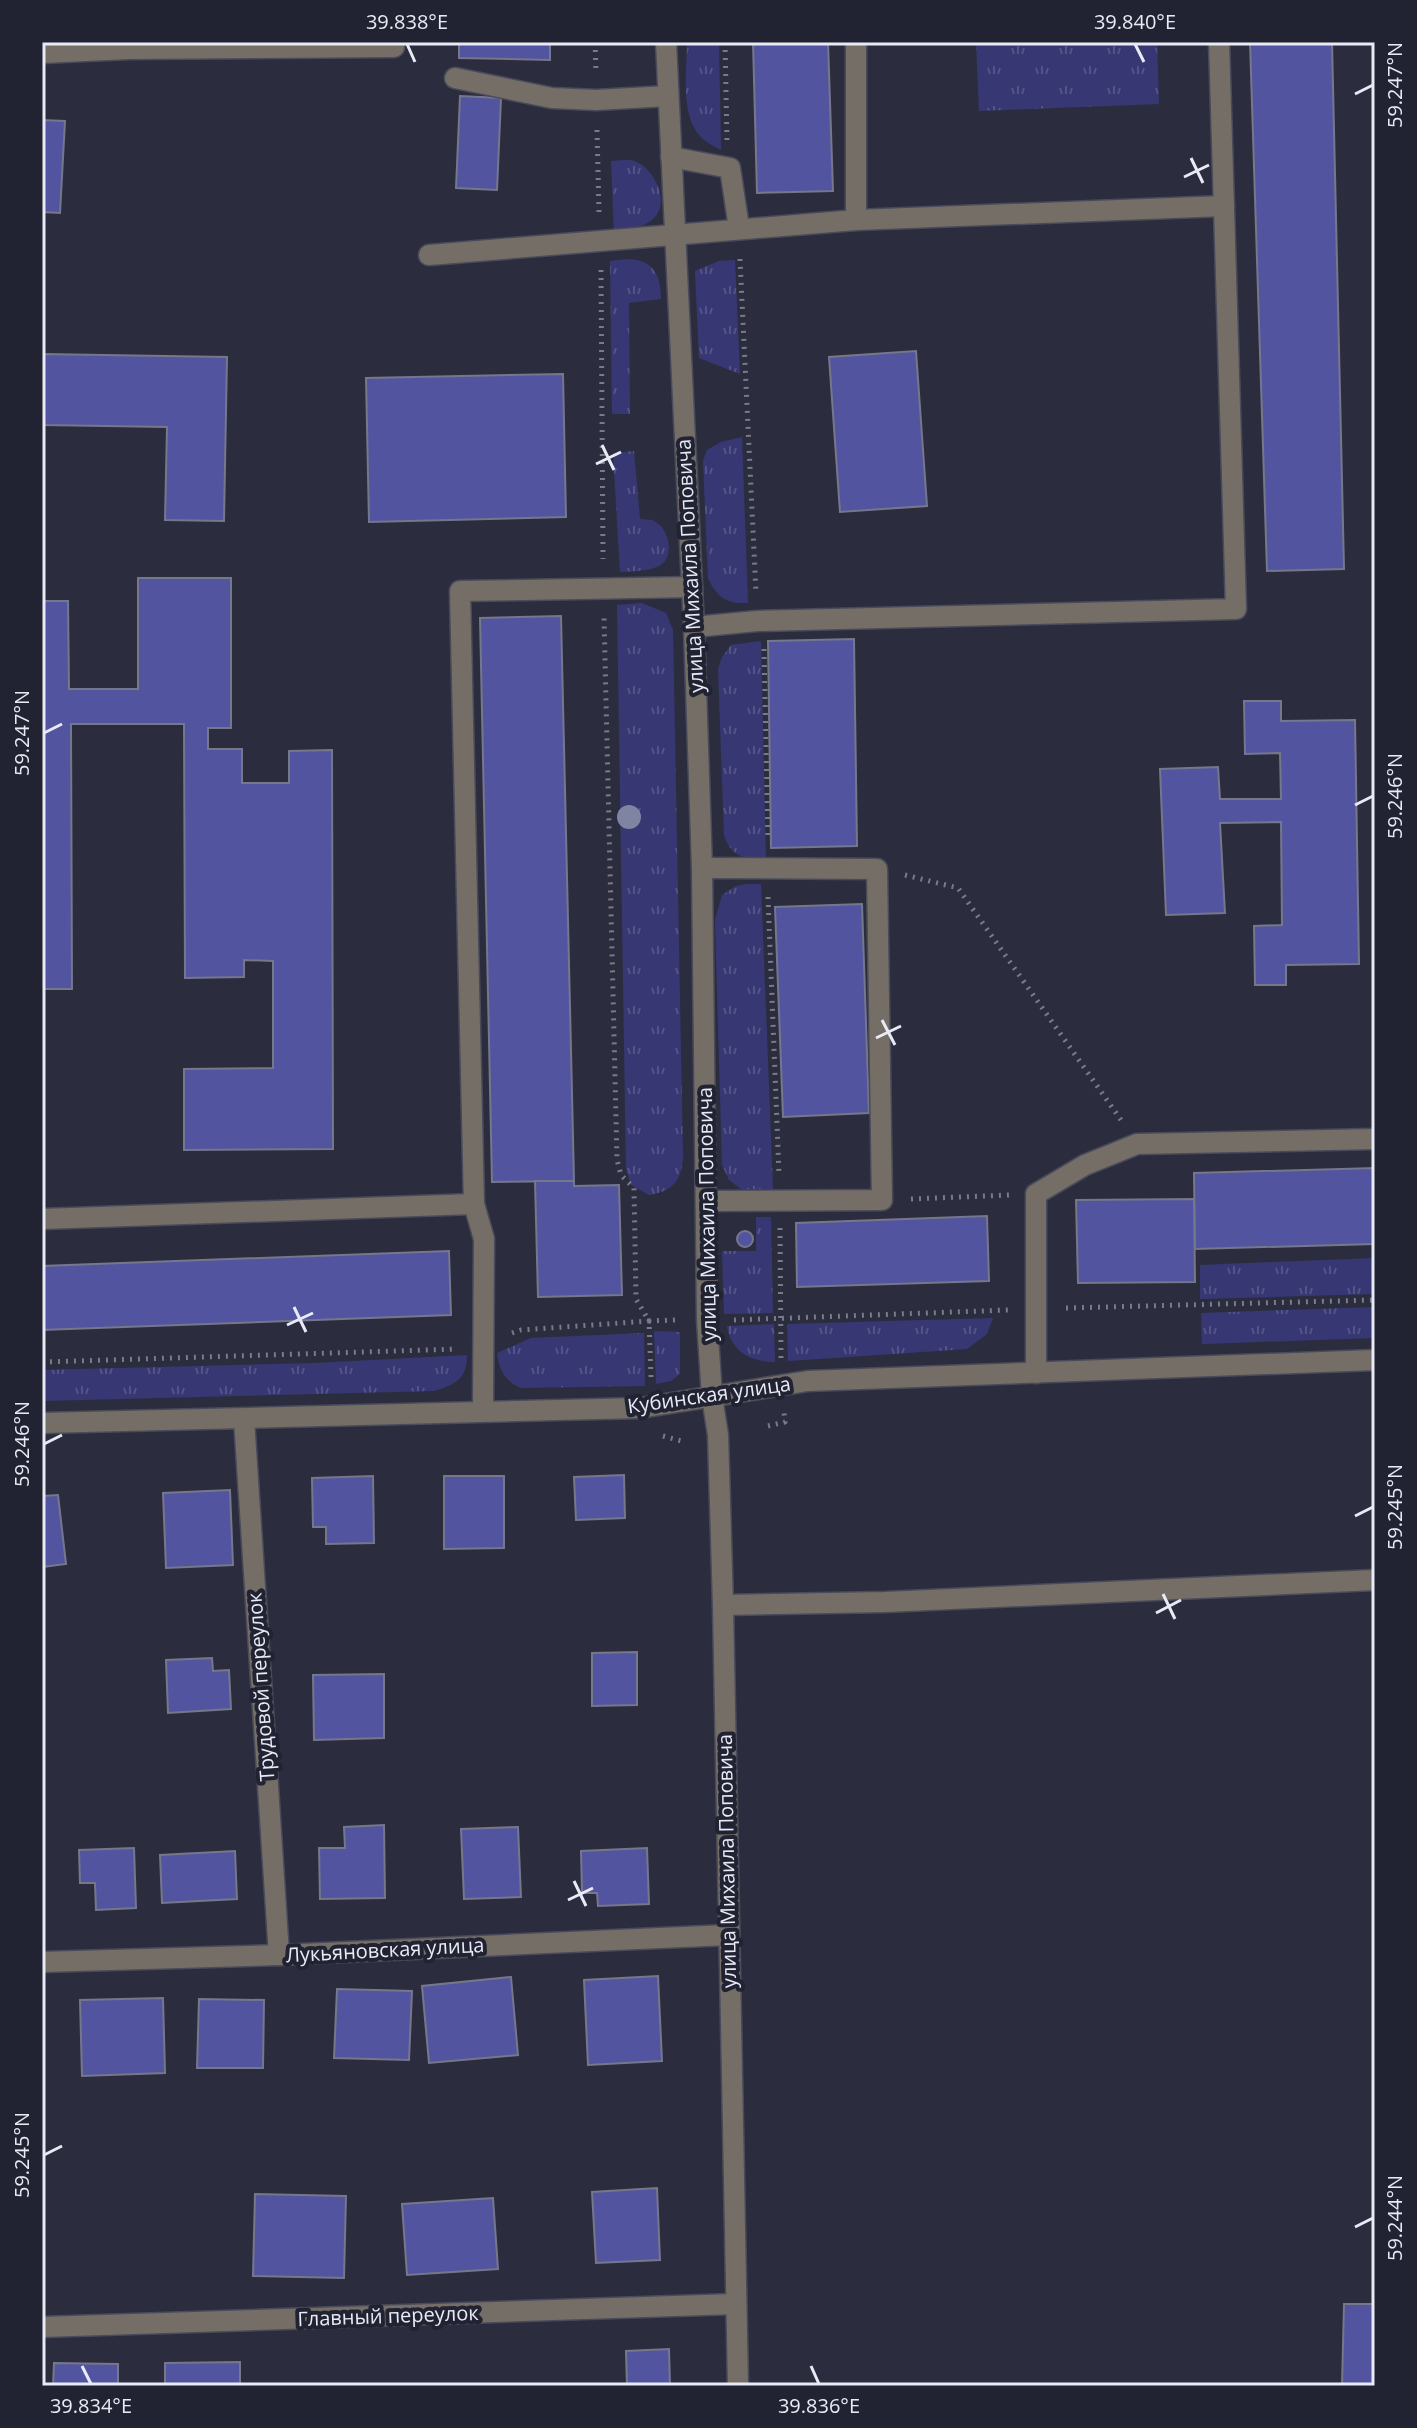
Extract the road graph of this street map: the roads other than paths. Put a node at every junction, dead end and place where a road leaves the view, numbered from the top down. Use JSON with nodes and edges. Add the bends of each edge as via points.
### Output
{"nodes":[{"id":1,"x":394,"y":42,"type":"edge"},
{"id":2,"x":666,"y":42,"type":"edge"},
{"id":3,"x":856,"y":42,"type":"edge"},
{"id":4,"x":1219,"y":42,"type":"edge"},
{"id":5,"x":116,"y":46,"type":"edge"},
{"id":6,"x":42,"y":53,"type":"edge"},
{"id":7,"x":455,"y":78,"type":"dead end"},
{"id":8,"x":668,"y":96,"type":"junction"},
{"id":9,"x":671,"y":157,"type":"junction"},
{"id":10,"x":1224,"y":206,"type":"junction"},
{"id":11,"x":856,"y":220,"type":"junction"},
{"id":12,"x":739,"y":228,"type":"junction"},
{"id":13,"x":674,"y":234,"type":"junction"},
{"id":14,"x":429,"y":255,"type":"dead end"},
{"id":15,"x":692,"y":587,"type":"junction"},
{"id":16,"x":694,"y":627,"type":"junction"},
{"id":17,"x":702,"y":868,"type":"junction"},
{"id":18,"x":1375,"y":1139,"type":"edge"},
{"id":19,"x":707,"y":1201,"type":"junction"},
{"id":20,"x":474,"y":1204,"type":"junction"},
{"id":21,"x":42,"y":1219,"type":"edge"},
{"id":22,"x":1375,"y":1360,"type":"edge"},
{"id":23,"x":1036,"y":1373,"type":"junction"},
{"id":24,"x":712,"y":1397,"type":"junction"},
{"id":25,"x":483,"y":1411,"type":"junction"},
{"id":26,"x":244,"y":1419,"type":"junction"},
{"id":27,"x":42,"y":1423,"type":"edge"},
{"id":28,"x":1375,"y":1580,"type":"edge"},
{"id":29,"x":723,"y":1605,"type":"junction"},
{"id":30,"x":728,"y":1935,"type":"junction"},
{"id":31,"x":279,"y":1955,"type":"junction"},
{"id":32,"x":42,"y":1962,"type":"edge"},
{"id":33,"x":735,"y":2304,"type":"junction"},
{"id":34,"x":42,"y":2327,"type":"edge"},
{"id":35,"x":738,"y":2386,"type":"edge"}],
"edges":[{"from":1,"to":5,"type":"street","via":[[394,47]]},
{"from":2,"to":8,"type":"street","name":"улица Михаила Поповича"},
{"from":3,"to":11,"type":"street"},
{"from":4,"to":10,"type":"street"},
{"from":5,"to":6,"type":"street"},
{"from":7,"to":8,"type":"street","via":[[552,98]]},
{"from":8,"to":9,"type":"street","name":"улица Михаила Поповича"},
{"from":9,"to":12,"type":"street","via":[[730,168]]},
{"from":9,"to":13,"type":"street","name":"улица Михаила Поповича"},
{"from":10,"to":11,"type":"street"},
{"from":10,"to":16,"type":"street","via":[[1236,609]]},
{"from":11,"to":12,"type":"street"},
{"from":12,"to":13,"type":"street"},
{"from":13,"to":14,"type":"street"},
{"from":13,"to":15,"type":"street","name":"улица Михаила Поповича"},
{"from":15,"to":16,"type":"street","name":"улица Михаила Поповича"},
{"from":15,"to":20,"type":"street","via":[[460,591]]},
{"from":16,"to":17,"type":"street","name":"улица Михаила Поповича"},
{"from":17,"to":19,"type":"street","name":"улица Михаила Поповича"},
{"from":17,"to":19,"type":"street","via":[[877,869],[882,1200]]},
{"from":18,"to":23,"type":"street","via":[[1137,1144],[1085,1165],[1036,1194]]},
{"from":19,"to":24,"type":"street","name":"улица Михаила Поповича"},
{"from":20,"to":21,"type":"street"},
{"from":20,"to":25,"type":"street","via":[[484,1239]]},
{"from":22,"to":23,"type":"street","name":"Кубинская улица"},
{"from":23,"to":24,"type":"street","name":"Кубинская улица","via":[[808,1381]]},
{"from":24,"to":25,"type":"street","name":"Кубинская улица","via":[[640,1408]]},
{"from":24,"to":29,"type":"street","name":"улица Михаила Поповича"},
{"from":25,"to":26,"type":"street","name":"Кубинская улица"},
{"from":26,"to":27,"type":"street","name":"Кубинская улица"},
{"from":26,"to":31,"type":"street","name":"Трудовой переулок"},
{"from":28,"to":29,"type":"street"},
{"from":29,"to":30,"type":"street","name":"улица Михаила Поповича"},
{"from":30,"to":31,"type":"street","name":"Лукьяновская улица"},
{"from":30,"to":33,"type":"street","name":"улица Михаила Поповича"},
{"from":31,"to":32,"type":"street","name":"Лукьяновская улица"},
{"from":33,"to":34,"type":"street","name":"Главный переулок"},
{"from":33,"to":35,"type":"street","name":"улица Михаила Поповича"}]}
